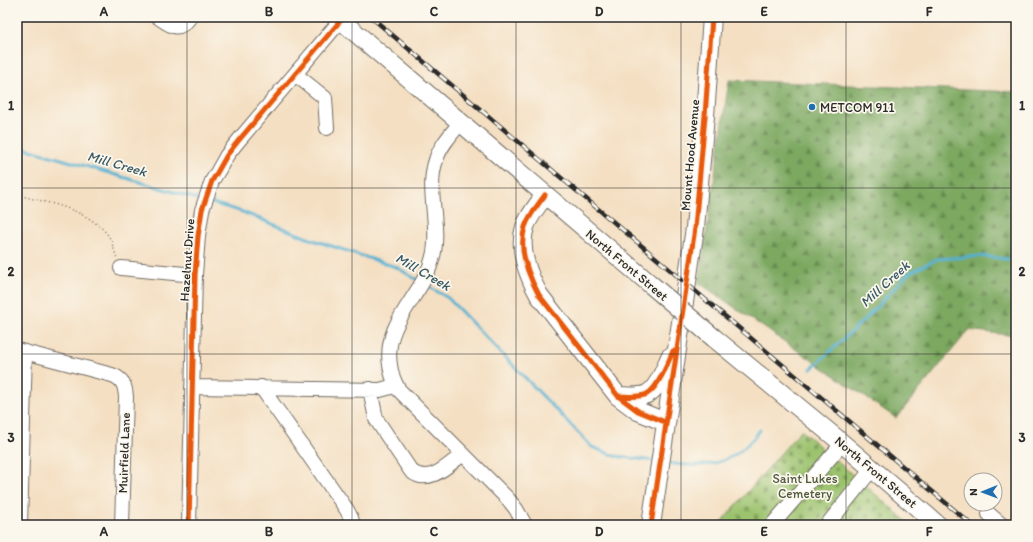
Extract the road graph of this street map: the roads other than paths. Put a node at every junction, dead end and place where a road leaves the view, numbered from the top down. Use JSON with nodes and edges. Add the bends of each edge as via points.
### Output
{"nodes":[{"id":1,"x":158,"y":17,"type":"edge"},
{"id":2,"x":190,"y":17,"type":"edge"},
{"id":3,"x":712,"y":17,"type":"edge"},
{"id":4,"x":339,"y":18,"type":"edge"},
{"id":5,"x":295,"y":74,"type":"junction"},
{"id":6,"x":461,"y":122,"type":"junction"},
{"id":7,"x":327,"y":128,"type":"dead end"},
{"id":8,"x":545,"y":195,"type":"junction"},
{"id":9,"x":121,"y":268,"type":"road end"},
{"id":10,"x":195,"y":275,"type":"junction"},
{"id":11,"x":678,"y":341,"type":"junction"},
{"id":12,"x":21,"y":351,"type":"edge"},
{"id":13,"x":395,"y":384,"type":"junction"},
{"id":14,"x":192,"y":387,"type":"junction"},
{"id":15,"x":261,"y":387,"type":"junction"},
{"id":16,"x":370,"y":389,"type":"junction"},
{"id":17,"x":618,"y":396,"type":"junction"},
{"id":18,"x":666,"y":422,"type":"junction"},
{"id":19,"x":842,"y":444,"type":"junction"},
{"id":20,"x":463,"y":454,"type":"junction"},
{"id":21,"x":872,"y":469,"type":"junction"},
{"id":22,"x":989,"y":514,"type":"dead end"},
{"id":23,"x":933,"y":524,"type":"edge"},
{"id":24,"x":20,"y":525,"type":"edge"},
{"id":25,"x":122,"y":525,"type":"edge"},
{"id":26,"x":189,"y":525,"type":"edge"},
{"id":27,"x":353,"y":525,"type":"edge"},
{"id":28,"x":525,"y":525,"type":"edge"},
{"id":29,"x":651,"y":525,"type":"edge"},
{"id":30,"x":772,"y":525,"type":"edge"},
{"id":31,"x":826,"y":525,"type":"edge"},
{"id":32,"x":1002,"y":525,"type":"edge"}],
"edges":[{"from":1,"to":2,"type":"street","via":[[172,26],[179,27]]},
{"from":3,"to":11,"type":"main road","name":"Mount Hood Avenue","via":[[695,228]]},
{"from":4,"to":5,"type":"street","name":"Hazelnut Drive"},
{"from":4,"to":6,"type":"main road","name":"North Front Street"},
{"from":5,"to":7,"type":"street","via":[[325,98]]},
{"from":5,"to":10,"type":"street","name":"Hazelnut Drive","via":[[228,155],[212,181],[202,210]]},
{"from":6,"to":8,"type":"main road","name":"North Front Street"},
{"from":6,"to":13,"type":"street","via":[[440,150],[434,167],[432,177],[435,239],[432,261],[400,316],[390,341],[389,360]]},
{"from":8,"to":17,"type":"main road","via":[[524,233],[524,253],[531,278],[543,302]]},
{"from":8,"to":19,"type":"main road","name":"North Front Street","bridge":true},
{"from":9,"to":10,"type":"street"},
{"from":10,"to":14,"type":"street","name":"Hazelnut Drive"},
{"from":11,"to":17,"type":"main road","via":[[652,390],[642,396]]},
{"from":11,"to":18,"type":"main road","name":"Mount Hood Avenue"},
{"from":12,"to":24,"type":"street"},
{"from":12,"to":25,"type":"street","name":"Muirfield Lane","via":[[112,375],[123,382],[126,397]]},
{"from":13,"to":16,"type":"street","via":[[386,389]]},
{"from":13,"to":20,"type":"street"},
{"from":14,"to":15,"type":"street"},
{"from":14,"to":26,"type":"street","name":"Hazelnut Drive"},
{"from":15,"to":16,"type":"street"},
{"from":15,"to":27,"type":"street","via":[[347,510]]},
{"from":16,"to":20,"type":"street","via":[[376,419],[415,475],[430,477]]},
{"from":17,"to":18,"type":"main road","via":[[638,412]]},
{"from":18,"to":29,"type":"main road","name":"Mount Hood Avenue"},
{"from":19,"to":21,"type":"main road","name":"North Front Street"},
{"from":19,"to":30,"type":"street"},
{"from":20,"to":28,"type":"street","via":[[508,499]]},
{"from":21,"to":23,"type":"main road","name":"North Front Street"},
{"from":21,"to":31,"type":"street"},
{"from":22,"to":32,"type":"street"}]}
